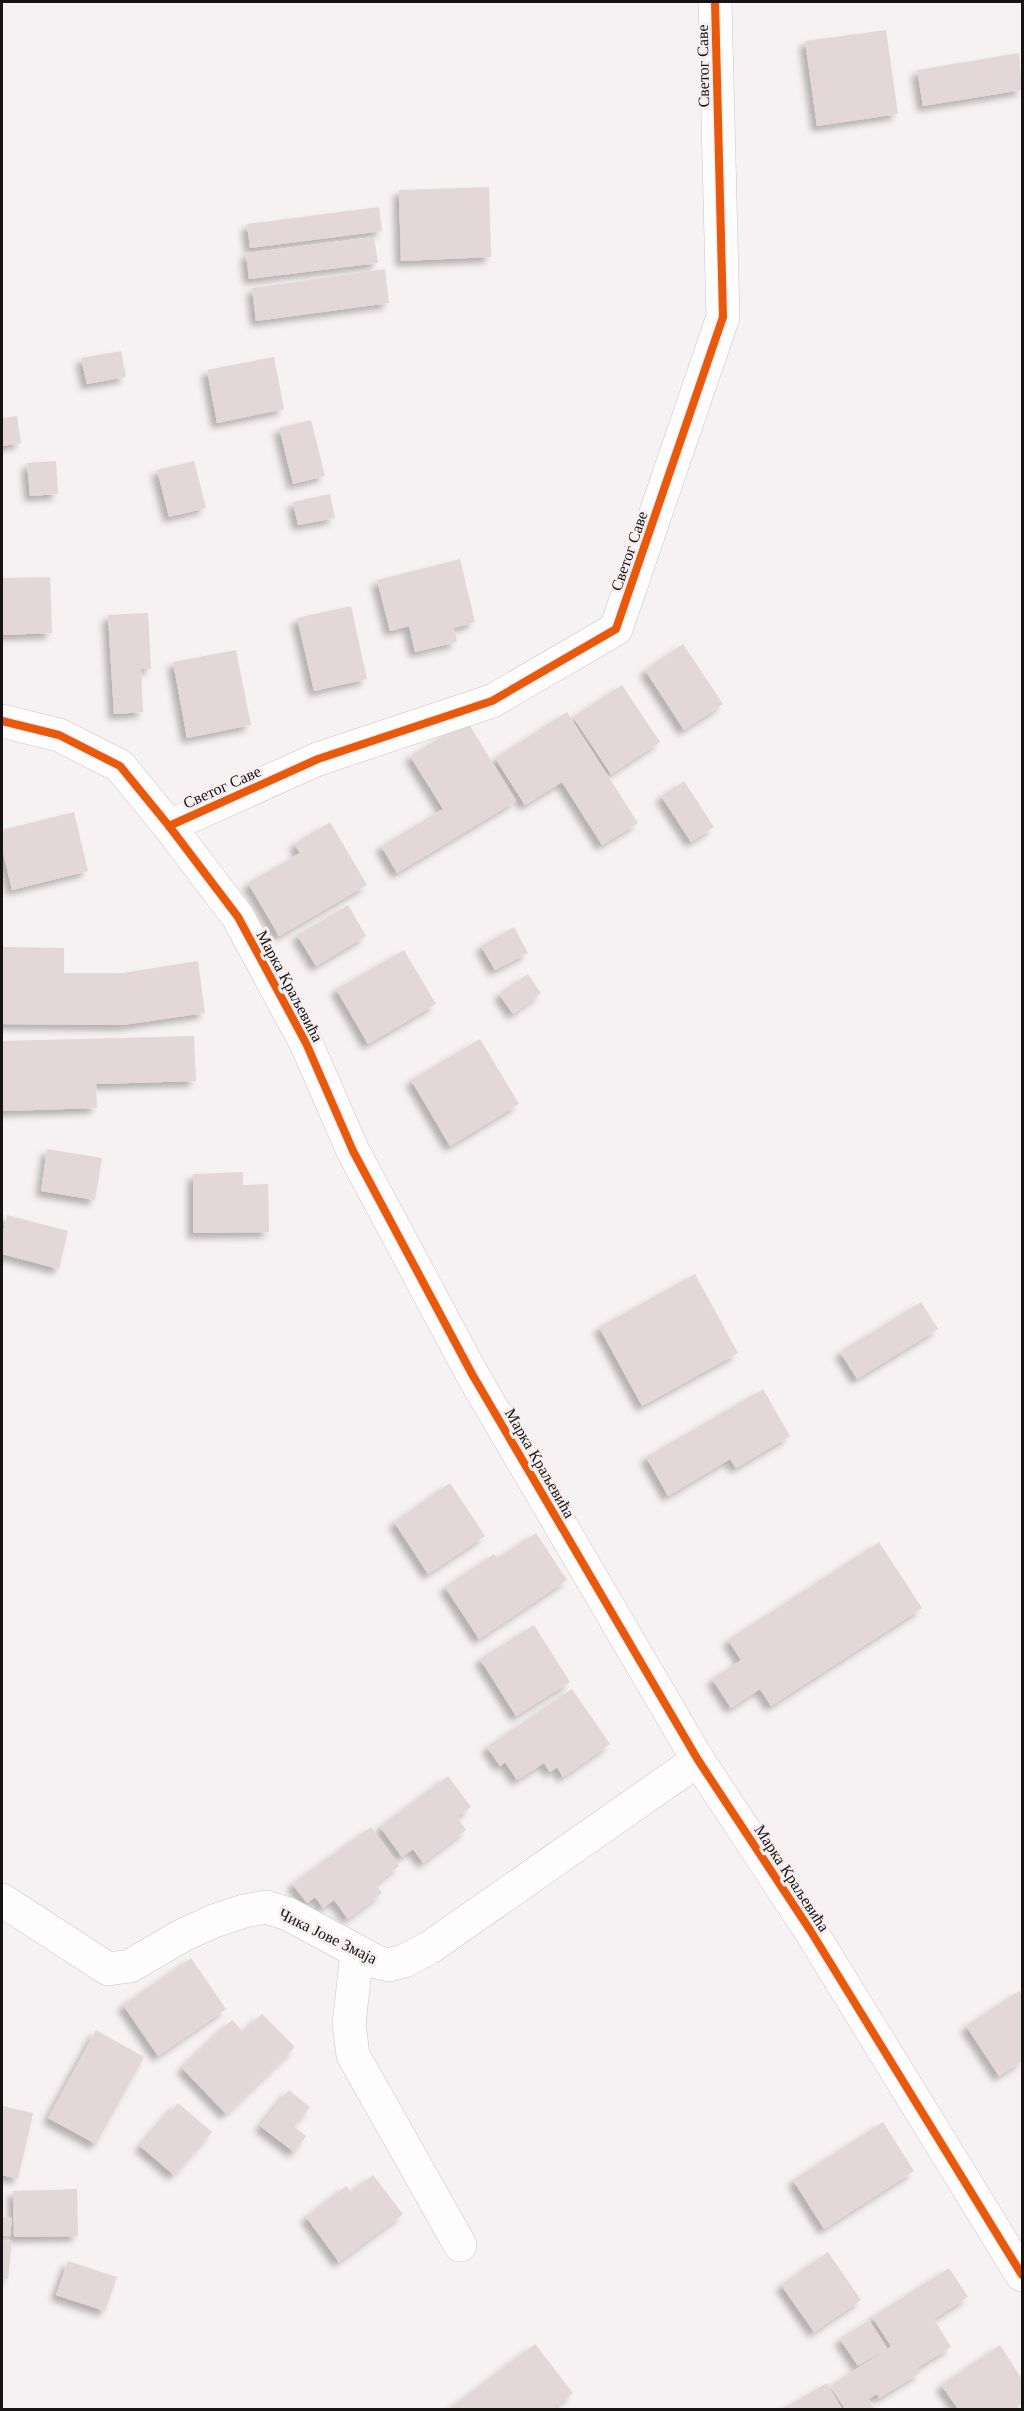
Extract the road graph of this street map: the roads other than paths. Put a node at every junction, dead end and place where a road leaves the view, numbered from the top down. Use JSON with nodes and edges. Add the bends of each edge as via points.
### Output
{"nodes":[{"id":1,"x":715,"y":2,"type":"edge"},
{"id":2,"x":2,"y":721,"type":"edge"},
{"id":3,"x":169,"y":826,"type":"junction"},
{"id":4,"x":698,"y":1760,"type":"junction"},
{"id":5,"x":2,"y":1900,"type":"edge"},
{"id":6,"x":357,"y":1953,"type":"junction"},
{"id":7,"x":460,"y":2245,"type":"dead end"},
{"id":8,"x":1023,"y":2275,"type":"edge"}],
"edges":[{"from":1,"to":3,"type":"street","name":"Светог Саве","via":[[723,317],[616,629],[492,702],[318,759]]},
{"from":2,"to":3,"type":"street","name":"Марка Краљевића","via":[[59,735],[120,766]]},
{"from":3,"to":4,"type":"street","name":"Марка Краљевића","via":[[238,917],[306,1043],[353,1151],[472,1374]]},
{"from":4,"to":6,"type":"street","name":"Чика Јове Змаја","via":[[429,1948],[389,1965]]},
{"from":4,"to":8,"type":"street","name":"Марка Краљевића","via":[[810,1930]]},
{"from":5,"to":6,"type":"street","name":"Чика Јове Змаја","via":[[108,1969],[130,1966],[214,1921],[266,1907],[288,1914]]},
{"from":6,"to":7,"type":"street","via":[[349,2024],[353,2055]]}]}
